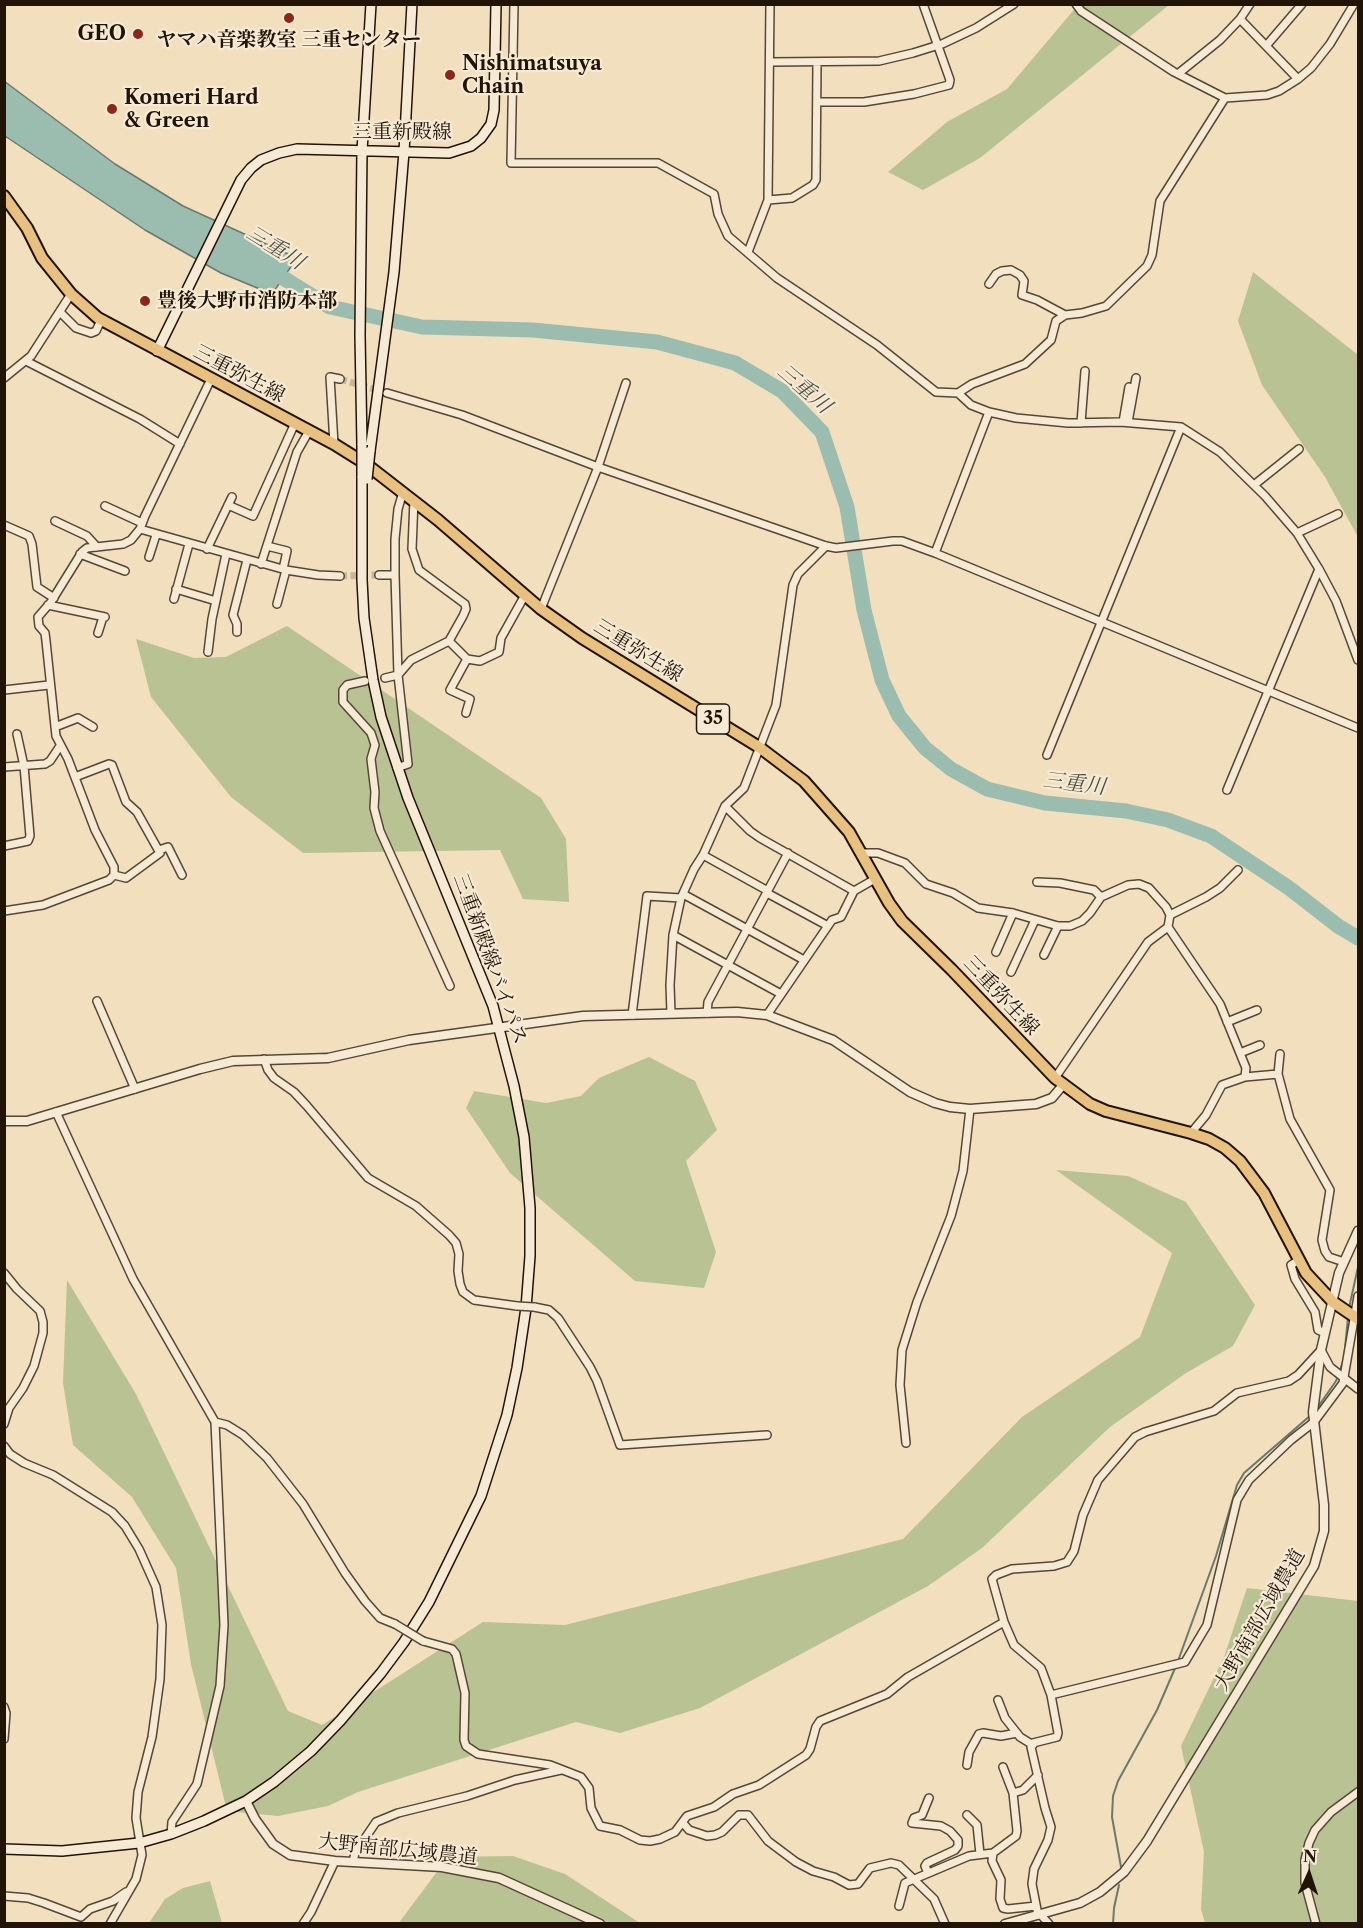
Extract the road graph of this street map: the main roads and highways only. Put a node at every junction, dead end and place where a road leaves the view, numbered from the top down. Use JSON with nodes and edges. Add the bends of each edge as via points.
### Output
{"nodes":[{"id":1,"x":371,"y":4,"type":"edge"},
{"id":2,"x":412,"y":4,"type":"edge"},
{"id":3,"x":496,"y":4,"type":"edge"},
{"id":4,"x":362,"y":151,"type":"junction"},
{"id":5,"x":404,"y":152,"type":"junction"},
{"id":6,"x":4,"y":196,"type":"edge"},
{"id":7,"x":157,"y":351,"type":"junction"},
{"id":8,"x":366,"y":448,"type":"junction"},
{"id":9,"x":1353,"y":1315,"type":"edge"},
{"id":10,"x":4,"y":1849,"type":"edge"}],
"edges":[{"from":1,"to":4,"type":"main road"},
{"from":2,"to":5,"type":"main road"},
{"from":3,"to":5,"type":"main road","name":"三重新殿線","via":[[494,110],[487,132],[458,152]]},
{"from":4,"to":5,"type":"main road","name":"三重新殿線"},
{"from":4,"to":7,"type":"main road","name":"三重新殿線","via":[[297,149],[256,163],[245,175],[219,224]]},
{"from":4,"to":8,"type":"main road","name":"三重新殿線バイパス","via":[[360,336]]},
{"from":5,"to":8,"type":"main road","name":"三重新殿線バイパス","via":[[394,272]]},
{"from":6,"to":7,"type":"main road","name":"三重弥生線","number":"35","via":[[42,258],[71,294],[101,320]]},
{"from":7,"to":9,"type":"main road","name":"三重弥生線","number":"35","via":[[366,464],[582,639],[759,747],[804,781],[849,832],[902,921],[1059,1082],[1106,1111],[1191,1133],[1225,1148],[1264,1193],[1306,1274],[1332,1302]]},
{"from":8,"to":10,"type":"main road","name":"三重新殿線バイパス","bridge":true,"via":[[362,579],[372,680],[397,768],[500,1027],[524,1137],[530,1208],[526,1308],[517,1368],[495,1455],[458,1547],[404,1642],[340,1721],[274,1782],[204,1821],[139,1844],[62,1851]]}]}
